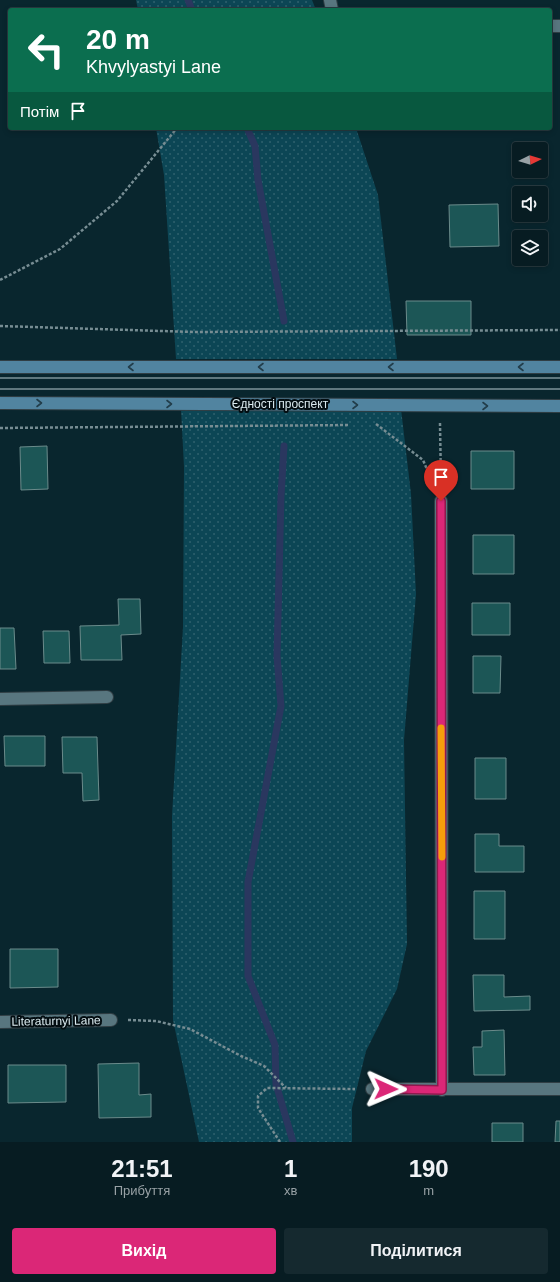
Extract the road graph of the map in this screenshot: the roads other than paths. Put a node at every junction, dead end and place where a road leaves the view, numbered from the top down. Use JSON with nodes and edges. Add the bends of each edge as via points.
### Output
{"nodes":[{"id":1,"x":0,"y":367,"type":"edge"},
{"id":2,"x":560,"y":368,"type":"edge"},
{"id":3,"x":0,"y":403,"type":"edge"},
{"id":4,"x":560,"y":406,"type":"edge"},
{"id":5,"x":441,"y":501,"type":"road end"},
{"id":6,"x":107,"y":697,"type":"dead end"},
{"id":7,"x":0,"y":699,"type":"edge"},
{"id":8,"x":112,"y":1020,"type":"road end"},
{"id":9,"x":0,"y":1022,"type":"edge"},
{"id":10,"x":372,"y":1089,"type":"road end"},
{"id":11,"x":442,"y":1090,"type":"junction"},
{"id":12,"x":560,"y":1090,"type":"edge"}],
"edges":[{"from":2,"to":1,"type":"main road","one_way":true},
{"from":3,"to":4,"type":"main road","name":"Єдності проспект","one_way":true},
{"from":5,"to":11,"type":"street"},
{"from":6,"to":7,"type":"street"},
{"from":8,"to":9,"type":"street","name":"Literaturnyi Lane"},
{"from":10,"to":11,"type":"street"},
{"from":11,"to":12,"type":"street"}]}
